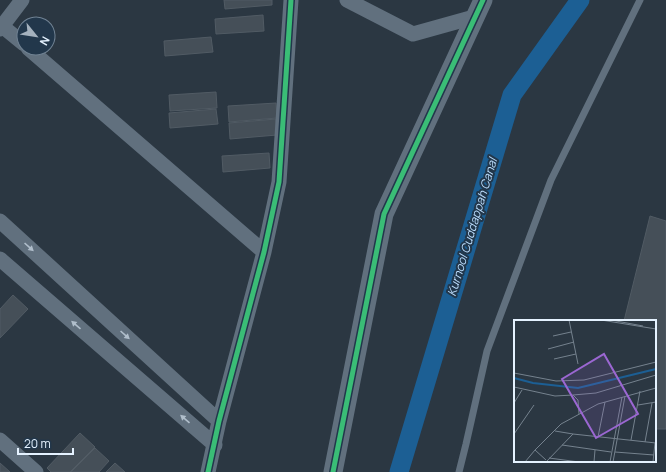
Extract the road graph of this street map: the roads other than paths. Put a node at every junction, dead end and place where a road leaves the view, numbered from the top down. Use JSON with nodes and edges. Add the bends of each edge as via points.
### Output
{"nodes":[{"id":1,"x":22,"y":0,"type":"edge"},
{"id":2,"x":291,"y":0,"type":"edge"},
{"id":3,"x":347,"y":0,"type":"edge"},
{"id":4,"x":483,"y":0,"type":"edge"},
{"id":5,"x":640,"y":0,"type":"edge"},
{"id":6,"x":474,"y":17,"type":"junction"},
{"id":7,"x":1,"y":27,"type":"edge"},
{"id":8,"x":16,"y":38,"type":"edge"},
{"id":9,"x":37,"y":56,"type":"edge"},
{"id":10,"x":0,"y":221,"type":"edge"},
{"id":11,"x":264,"y":252,"type":"junction"},
{"id":12,"x":0,"y":259,"type":"edge"},
{"id":13,"x":220,"y":421,"type":"junction"},
{"id":14,"x":0,"y":440,"type":"edge"},
{"id":15,"x":215,"y":445,"type":"junction"},
{"id":16,"x":36,"y":472,"type":"edge"},
{"id":17,"x":208,"y":472,"type":"edge"},
{"id":18,"x":333,"y":472,"type":"edge"},
{"id":19,"x":459,"y":472,"type":"edge"}],
"edges":[{"from":1,"to":7,"type":"street"},
{"from":2,"to":11,"type":"street","via":[[279,182]]},
{"from":3,"to":6,"type":"street","via":[[413,34]]},
{"from":4,"to":6,"type":"street"},
{"from":5,"to":19,"type":"lane","via":[[551,180],[487,351]]},
{"from":6,"to":18,"type":"street","via":[[384,214]]},
{"from":7,"to":8,"type":"street"},
{"from":9,"to":11,"type":"street"},
{"from":10,"to":13,"type":"street","one_way":true},
{"from":11,"to":13,"type":"street"},
{"from":15,"to":12,"type":"street","one_way":true},
{"from":13,"to":15,"type":"street"},
{"from":14,"to":16,"type":"street"},
{"from":15,"to":17,"type":"street"}]}
